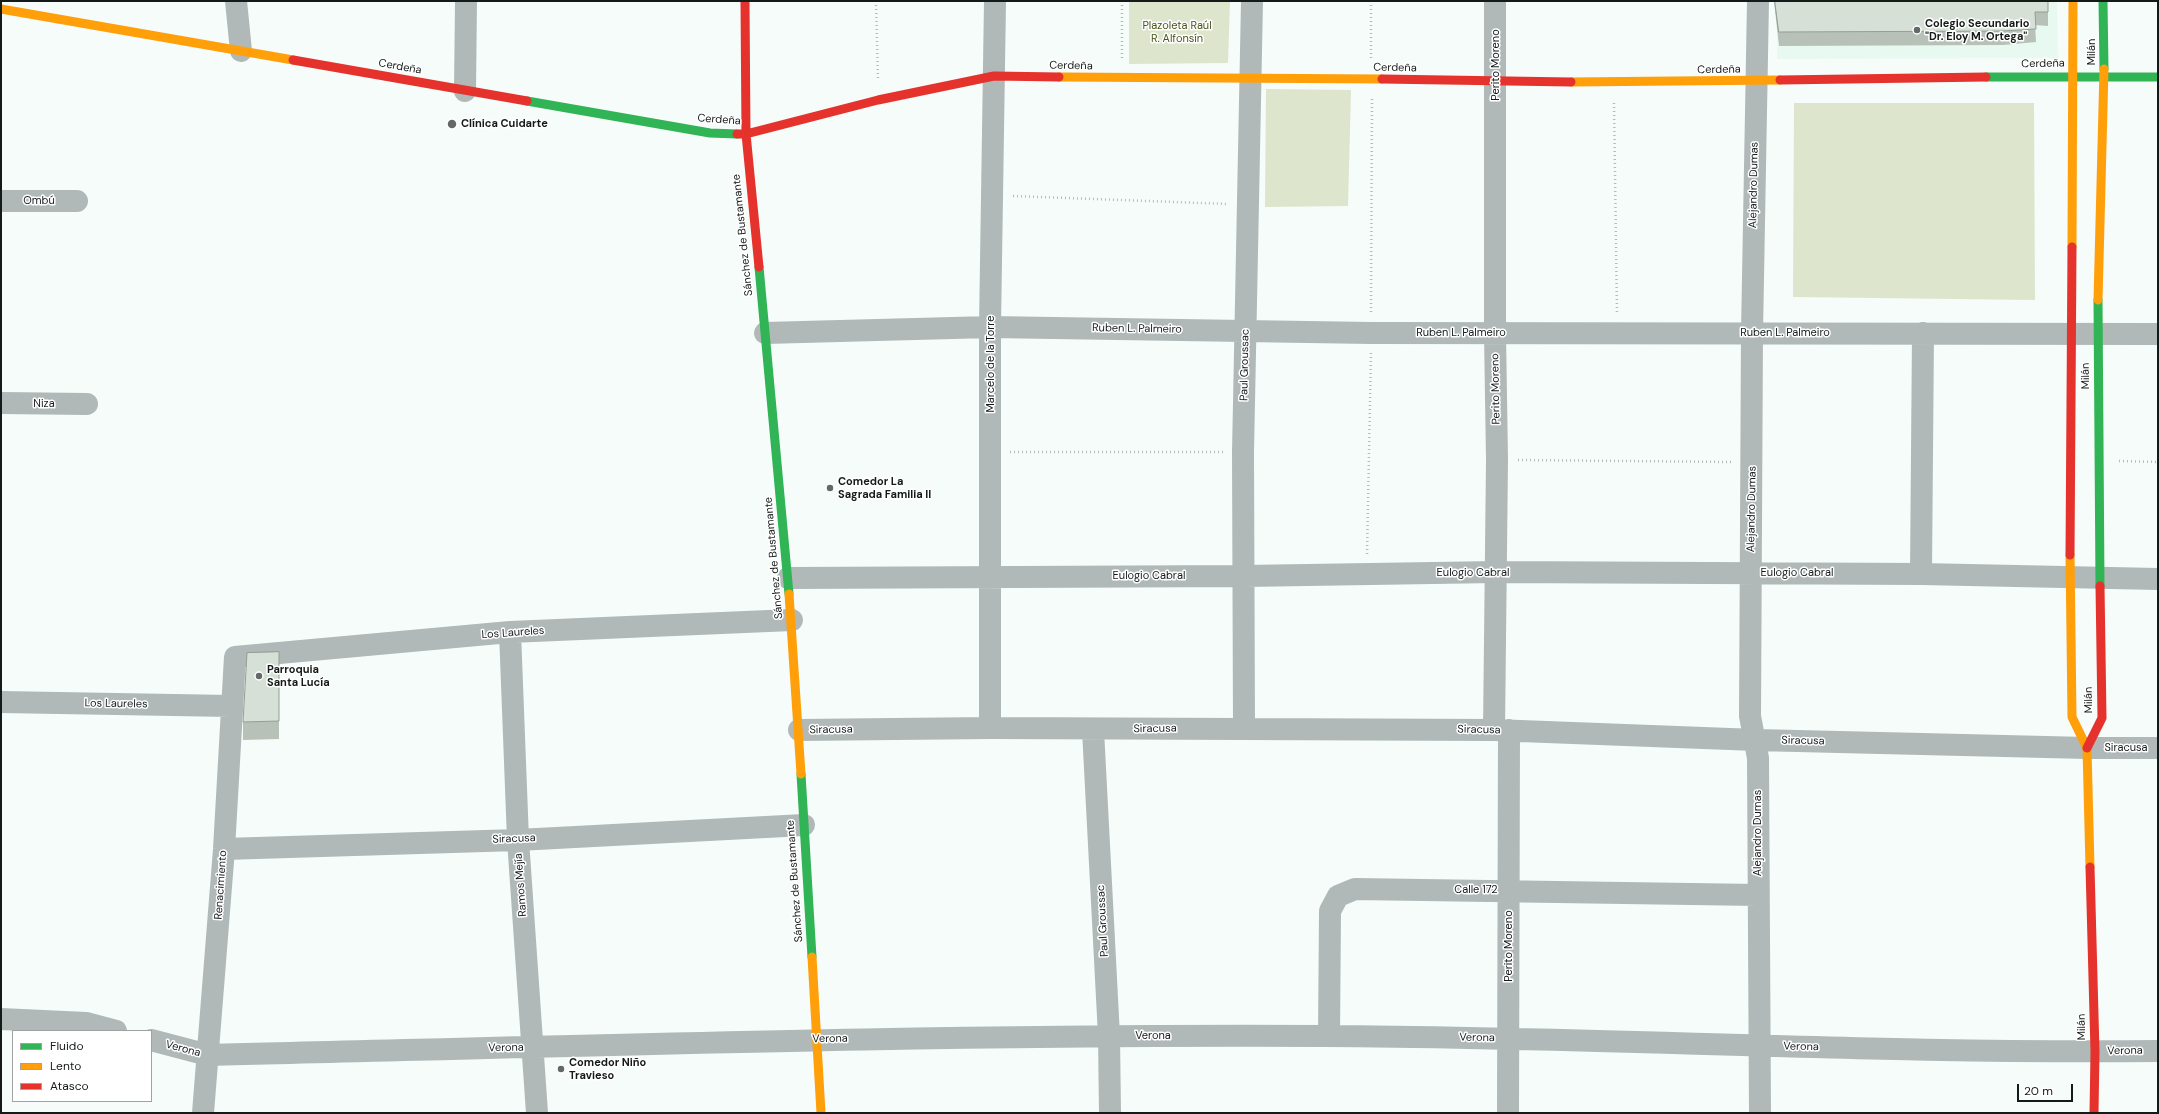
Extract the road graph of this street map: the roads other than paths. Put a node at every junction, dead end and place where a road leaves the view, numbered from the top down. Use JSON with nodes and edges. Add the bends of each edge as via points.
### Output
{"nodes":[{"id":1,"x":236,"y":1,"type":"edge"},
{"id":2,"x":466,"y":1,"type":"edge"},
{"id":3,"x":745,"y":1,"type":"edge"},
{"id":4,"x":995,"y":1,"type":"edge"},
{"id":5,"x":1252,"y":1,"type":"edge"},
{"id":6,"x":1495,"y":1,"type":"edge"},
{"id":7,"x":1758,"y":1,"type":"edge"},
{"id":8,"x":2073,"y":1,"type":"edge"},
{"id":9,"x":2103,"y":1,"type":"edge"},
{"id":10,"x":1,"y":9,"type":"edge"},
{"id":11,"x":241,"y":51,"type":"junction"},
{"id":12,"x":994,"y":76,"type":"junction"},
{"id":13,"x":2073,"y":76,"type":"junction"},
{"id":14,"x":1252,"y":77,"type":"junction"},
{"id":15,"x":2104,"y":77,"type":"junction"},
{"id":16,"x":2158,"y":77,"type":"edge"},
{"id":17,"x":1496,"y":81,"type":"junction"},
{"id":18,"x":1755,"y":82,"type":"junction"},
{"id":19,"x":465,"y":91,"type":"junction"},
{"id":20,"x":746,"y":134,"type":"junction"},
{"id":21,"x":1,"y":200,"type":"edge"},
{"id":22,"x":77,"y":201,"type":"dead end"},
{"id":23,"x":990,"y":327,"type":"junction"},
{"id":24,"x":1245,"y":331,"type":"junction"},
{"id":25,"x":765,"y":333,"type":"junction"},
{"id":26,"x":1495,"y":333,"type":"junction"},
{"id":27,"x":1752,"y":333,"type":"junction"},
{"id":28,"x":1923,"y":333,"type":"junction"},
{"id":29,"x":2072,"y":334,"type":"junction"},
{"id":30,"x":2097,"y":334,"type":"junction"},
{"id":31,"x":2158,"y":334,"type":"edge"},
{"id":32,"x":1,"y":403,"type":"edge"},
{"id":33,"x":87,"y":404,"type":"dead end"},
{"id":34,"x":1496,"y":572,"type":"junction"},
{"id":35,"x":1751,"y":573,"type":"junction"},
{"id":36,"x":1921,"y":574,"type":"junction"},
{"id":37,"x":991,"y":576,"type":"junction"},
{"id":38,"x":1244,"y":576,"type":"junction"},
{"id":39,"x":2070,"y":576,"type":"junction"},
{"id":40,"x":788,"y":578,"type":"junction"},
{"id":41,"x":2099,"y":578,"type":"junction"},
{"id":42,"x":2158,"y":579,"type":"edge"},
{"id":43,"x":792,"y":620,"type":"junction"},
{"id":44,"x":510,"y":632,"type":"junction"},
{"id":45,"x":235,"y":656,"type":"joint"},
{"id":46,"x":1,"y":702,"type":"edge"},
{"id":47,"x":231,"y":706,"type":"junction"},
{"id":48,"x":990,"y":728,"type":"junction"},
{"id":49,"x":1244,"y":728,"type":"junction"},
{"id":50,"x":799,"y":730,"type":"junction"},
{"id":51,"x":1093,"y":730,"type":"junction"},
{"id":52,"x":1502,"y":730,"type":"junction"},
{"id":53,"x":1756,"y":740,"type":"junction"},
{"id":54,"x":2087,"y":748,"type":"junction"},
{"id":55,"x":2158,"y":748,"type":"edge"},
{"id":56,"x":804,"y":825,"type":"junction"},
{"id":57,"x":518,"y":840,"type":"junction"},
{"id":58,"x":224,"y":848,"type":"junction"},
{"id":59,"x":1509,"y":890,"type":"junction"},
{"id":60,"x":1758,"y":895,"type":"junction"},
{"id":61,"x":1,"y":1019,"type":"edge"},
{"id":62,"x":112,"y":1030,"type":"edge"},
{"id":63,"x":1109,"y":1036,"type":"junction"},
{"id":64,"x":1329,"y":1036,"type":"junction"},
{"id":65,"x":818,"y":1039,"type":"junction"},
{"id":66,"x":1509,"y":1039,"type":"junction"},
{"id":67,"x":152,"y":1040,"type":"edge"},
{"id":68,"x":1758,"y":1046,"type":"junction"},
{"id":69,"x":534,"y":1047,"type":"junction"},
{"id":70,"x":2158,"y":1051,"type":"edge"},
{"id":71,"x":2095,"y":1052,"type":"junction"},
{"id":72,"x":208,"y":1055,"type":"junction"},
{"id":73,"x":203,"y":1113,"type":"edge"},
{"id":74,"x":537,"y":1113,"type":"edge"},
{"id":75,"x":821,"y":1113,"type":"edge"},
{"id":76,"x":1110,"y":1113,"type":"edge"},
{"id":77,"x":1508,"y":1113,"type":"edge"},
{"id":78,"x":1760,"y":1113,"type":"edge"},
{"id":79,"x":2094,"y":1113,"type":"edge"}],
"edges":[{"from":1,"to":11,"type":"street"},
{"from":2,"to":19,"type":"street"},
{"from":3,"to":20,"type":"street","name":"Sánchez de Bustamante"},
{"from":4,"to":12,"type":"street","name":"Marcelo de la Torre"},
{"from":5,"to":14,"type":"street","name":"Paul Groussac"},
{"from":6,"to":17,"type":"street","name":"Perito Moreno"},
{"from":7,"to":18,"type":"street","name":"Alejandro Dumas"},
{"from":8,"to":13,"type":"street","name":"Milán"},
{"from":9,"to":15,"type":"street","name":"Milán"},
{"from":10,"to":11,"type":"street","name":"Cerdeña"},
{"from":11,"to":19,"type":"street","name":"Cerdeña"},
{"from":12,"to":14,"type":"street","name":"Cerdeña"},
{"from":12,"to":20,"type":"street","name":"Cerdeña","via":[[878,100]]},
{"from":12,"to":23,"type":"street","name":"Marcelo de la Torre"},
{"from":13,"to":15,"type":"street","name":"Cerdeña"},
{"from":13,"to":18,"type":"street","name":"Cerdeña"},
{"from":13,"to":29,"type":"street","name":"Milán"},
{"from":14,"to":17,"type":"street","name":"Cerdeña"},
{"from":14,"to":24,"type":"street","name":"Paul Groussac"},
{"from":15,"to":16,"type":"street","name":"Cerdeña"},
{"from":15,"to":30,"type":"street","name":"Milán"},
{"from":17,"to":18,"type":"street","name":"Cerdeña"},
{"from":17,"to":26,"type":"street","name":"Perito Moreno"},
{"from":18,"to":27,"type":"street","name":"Alejandro Dumas"},
{"from":19,"to":20,"type":"street","name":"Cerdeña","via":[[710,133]]},
{"from":20,"to":25,"type":"street","name":"Sánchez de Bustamante"},
{"from":21,"to":22,"type":"street","name":"Ombú"},
{"from":23,"to":24,"type":"street","name":"Ruben L. Palmeiro"},
{"from":23,"to":25,"type":"street","name":"Ruben L. Palmeiro"},
{"from":23,"to":37,"type":"street","name":"Marcelo de la Torre"},
{"from":24,"to":26,"type":"street","name":"Ruben L. Palmeiro"},
{"from":24,"to":38,"type":"street","name":"Paul Groussac"},
{"from":25,"to":40,"type":"street","name":"Sánchez de Bustamante"},
{"from":26,"to":27,"type":"street","name":"Ruben L. Palmeiro"},
{"from":26,"to":34,"type":"street","name":"Perito Moreno"},
{"from":27,"to":28,"type":"street","name":"Ruben L. Palmeiro"},
{"from":27,"to":35,"type":"street","name":"Alejandro Dumas"},
{"from":28,"to":29,"type":"street","name":"Ruben L. Palmeiro"},
{"from":28,"to":36,"type":"street"},
{"from":29,"to":30,"type":"street","name":"Ruben L. Palmeiro"},
{"from":29,"to":39,"type":"street","name":"Milán"},
{"from":30,"to":31,"type":"street","name":"Ruben L. Palmeiro"},
{"from":30,"to":41,"type":"street","name":"Milán"},
{"from":32,"to":33,"type":"street","name":"Niza"},
{"from":34,"to":35,"type":"street","name":"Eulogio Cabral"},
{"from":34,"to":38,"type":"street","name":"Eulogio Cabral"},
{"from":34,"to":52,"type":"street","name":"Perito Moreno"},
{"from":35,"to":36,"type":"street","name":"Eulogio Cabral"},
{"from":35,"to":53,"type":"street","name":"Alejandro Dumas","via":[[1750,716]]},
{"from":36,"to":39,"type":"street","name":"Eulogio Cabral"},
{"from":37,"to":38,"type":"street","name":"Eulogio Cabral"},
{"from":37,"to":40,"type":"street","name":"Eulogio Cabral"},
{"from":37,"to":48,"type":"street","name":"Marcelo de la Torre"},
{"from":38,"to":49,"type":"street","name":"Paul Groussac"},
{"from":39,"to":41,"type":"street","name":"Eulogio Cabral"},
{"from":39,"to":54,"type":"street","name":"Milán","via":[[2072,716]]},
{"from":40,"to":43,"type":"street","name":"Sánchez de Bustamante"},
{"from":41,"to":42,"type":"street","name":"Eulogio Cabral"},
{"from":41,"to":54,"type":"street","name":"Milán","via":[[2102,718]]},
{"from":43,"to":44,"type":"street","name":"Los Laureles"},
{"from":43,"to":50,"type":"street","name":"Sánchez de Bustamante"},
{"from":44,"to":45,"type":"street","name":"Los Laureles"},
{"from":44,"to":57,"type":"street","name":"Ramos Mejía"},
{"from":45,"to":47,"type":"street","name":"Renacimiento"},
{"from":46,"to":47,"type":"street","name":"Los Laureles"},
{"from":47,"to":58,"type":"street","name":"Renacimiento"},
{"from":48,"to":50,"type":"street","name":"Siracusa"},
{"from":48,"to":51,"type":"street","name":"Siracusa"},
{"from":49,"to":51,"type":"street","name":"Siracusa"},
{"from":49,"to":52,"type":"street","name":"Siracusa"},
{"from":50,"to":56,"type":"street","name":"Sánchez de Bustamante"},
{"from":51,"to":63,"type":"street","name":"Paul Groussac"},
{"from":52,"to":53,"type":"street","name":"Siracusa"},
{"from":52,"to":59,"type":"street","name":"Perito Moreno"},
{"from":53,"to":54,"type":"street","name":"Siracusa"},
{"from":53,"to":60,"type":"street","name":"Alejandro Dumas"},
{"from":54,"to":55,"type":"street","name":"Siracusa"},
{"from":54,"to":71,"type":"street","name":"Milán"},
{"from":56,"to":57,"type":"street","name":"Siracusa"},
{"from":56,"to":65,"type":"street","name":"Sánchez de Bustamante"},
{"from":57,"to":58,"type":"street","name":"Siracusa"},
{"from":57,"to":69,"type":"street","name":"Ramos Mejía"},
{"from":58,"to":72,"type":"street","name":"Renacimiento"},
{"from":59,"to":60,"type":"street","name":"Calle 172"},
{"from":59,"to":64,"type":"street","name":"Calle 172","via":[[1355,889],[1338,896],[1330,911]]},
{"from":59,"to":66,"type":"street","name":"Perito Moreno"},
{"from":60,"to":68,"type":"street","name":"Alejandro Dumas"},
{"from":61,"to":62,"type":"street","via":[[86,1023]]},
{"from":63,"to":64,"type":"street","name":"Verona"},
{"from":63,"to":65,"type":"street","name":"Verona"},
{"from":63,"to":76,"type":"street","name":"Paul Groussac"},
{"from":64,"to":66,"type":"street","name":"Verona"},
{"from":65,"to":69,"type":"street","name":"Verona"},
{"from":65,"to":75,"type":"street","name":"Sánchez de Bustamante"},
{"from":66,"to":68,"type":"street","name":"Verona"},
{"from":66,"to":77,"type":"street","name":"Perito Moreno"},
{"from":67,"to":72,"type":"street","name":"Verona"},
{"from":68,"to":71,"type":"street","name":"Verona"},
{"from":68,"to":78,"type":"street","name":"Alejandro Dumas"},
{"from":69,"to":72,"type":"street","name":"Verona"},
{"from":69,"to":74,"type":"street","name":"Ramos Mejía"},
{"from":70,"to":71,"type":"street","name":"Verona"},
{"from":71,"to":79,"type":"street","name":"Milán"},
{"from":72,"to":73,"type":"street","name":"Renacimiento"}]}
